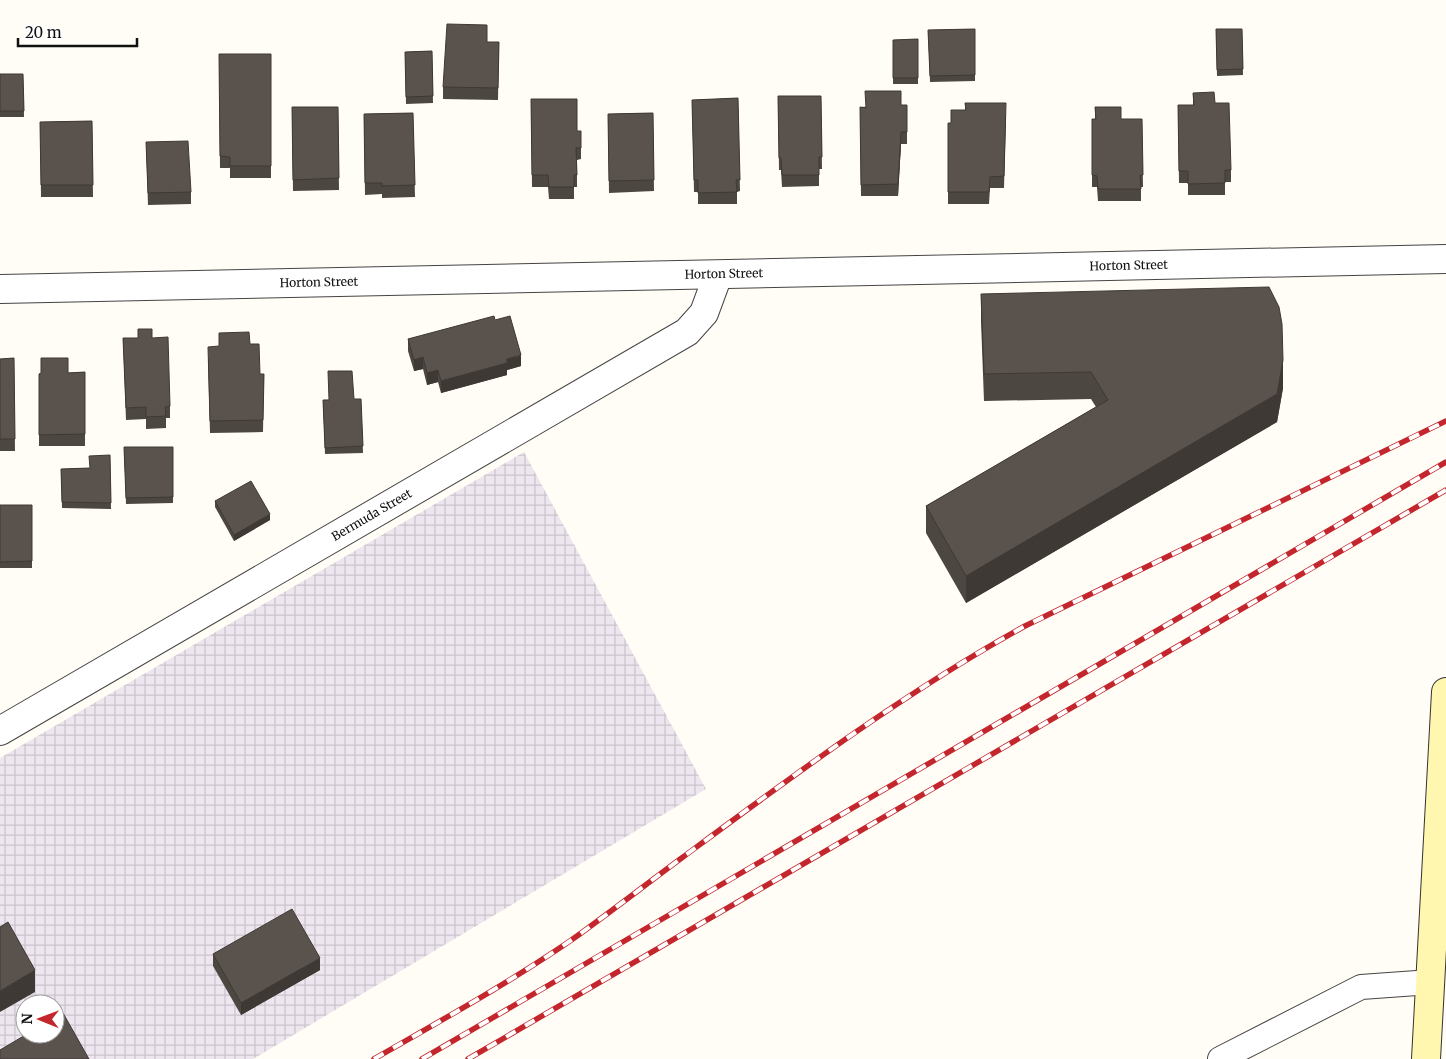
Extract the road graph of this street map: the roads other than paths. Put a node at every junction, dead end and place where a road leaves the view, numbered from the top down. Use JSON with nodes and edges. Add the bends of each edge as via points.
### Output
{"nodes":[{"id":1,"x":1446,"y":259,"type":"edge"},
{"id":2,"x":718,"y":275,"type":"junction"},
{"id":3,"x":0,"y":289,"type":"edge"},
{"id":4,"x":1446,"y":692,"type":"edge"},
{"id":5,"x":0,"y":731,"type":"edge"},
{"id":6,"x":1444,"y":756,"type":"edge"},
{"id":7,"x":1441,"y":882,"type":"edge"},
{"id":8,"x":1430,"y":982,"type":"junction"},
{"id":9,"x":1220,"y":1059,"type":"edge"},
{"id":10,"x":1426,"y":1059,"type":"edge"}],
"edges":[{"from":1,"to":2,"type":"street","name":"Horton Street"},
{"from":2,"to":3,"type":"street","name":"Horton Street"},
{"from":2,"to":5,"type":"street","name":"Bermuda Street","via":[[704,314],[687,332]]},
{"from":4,"to":6,"type":"street"},
{"from":6,"to":7,"type":"street"},
{"from":7,"to":8,"type":"street"},
{"from":8,"to":9,"type":"lane","via":[[1360,987]]},
{"from":8,"to":10,"type":"street"}]}
